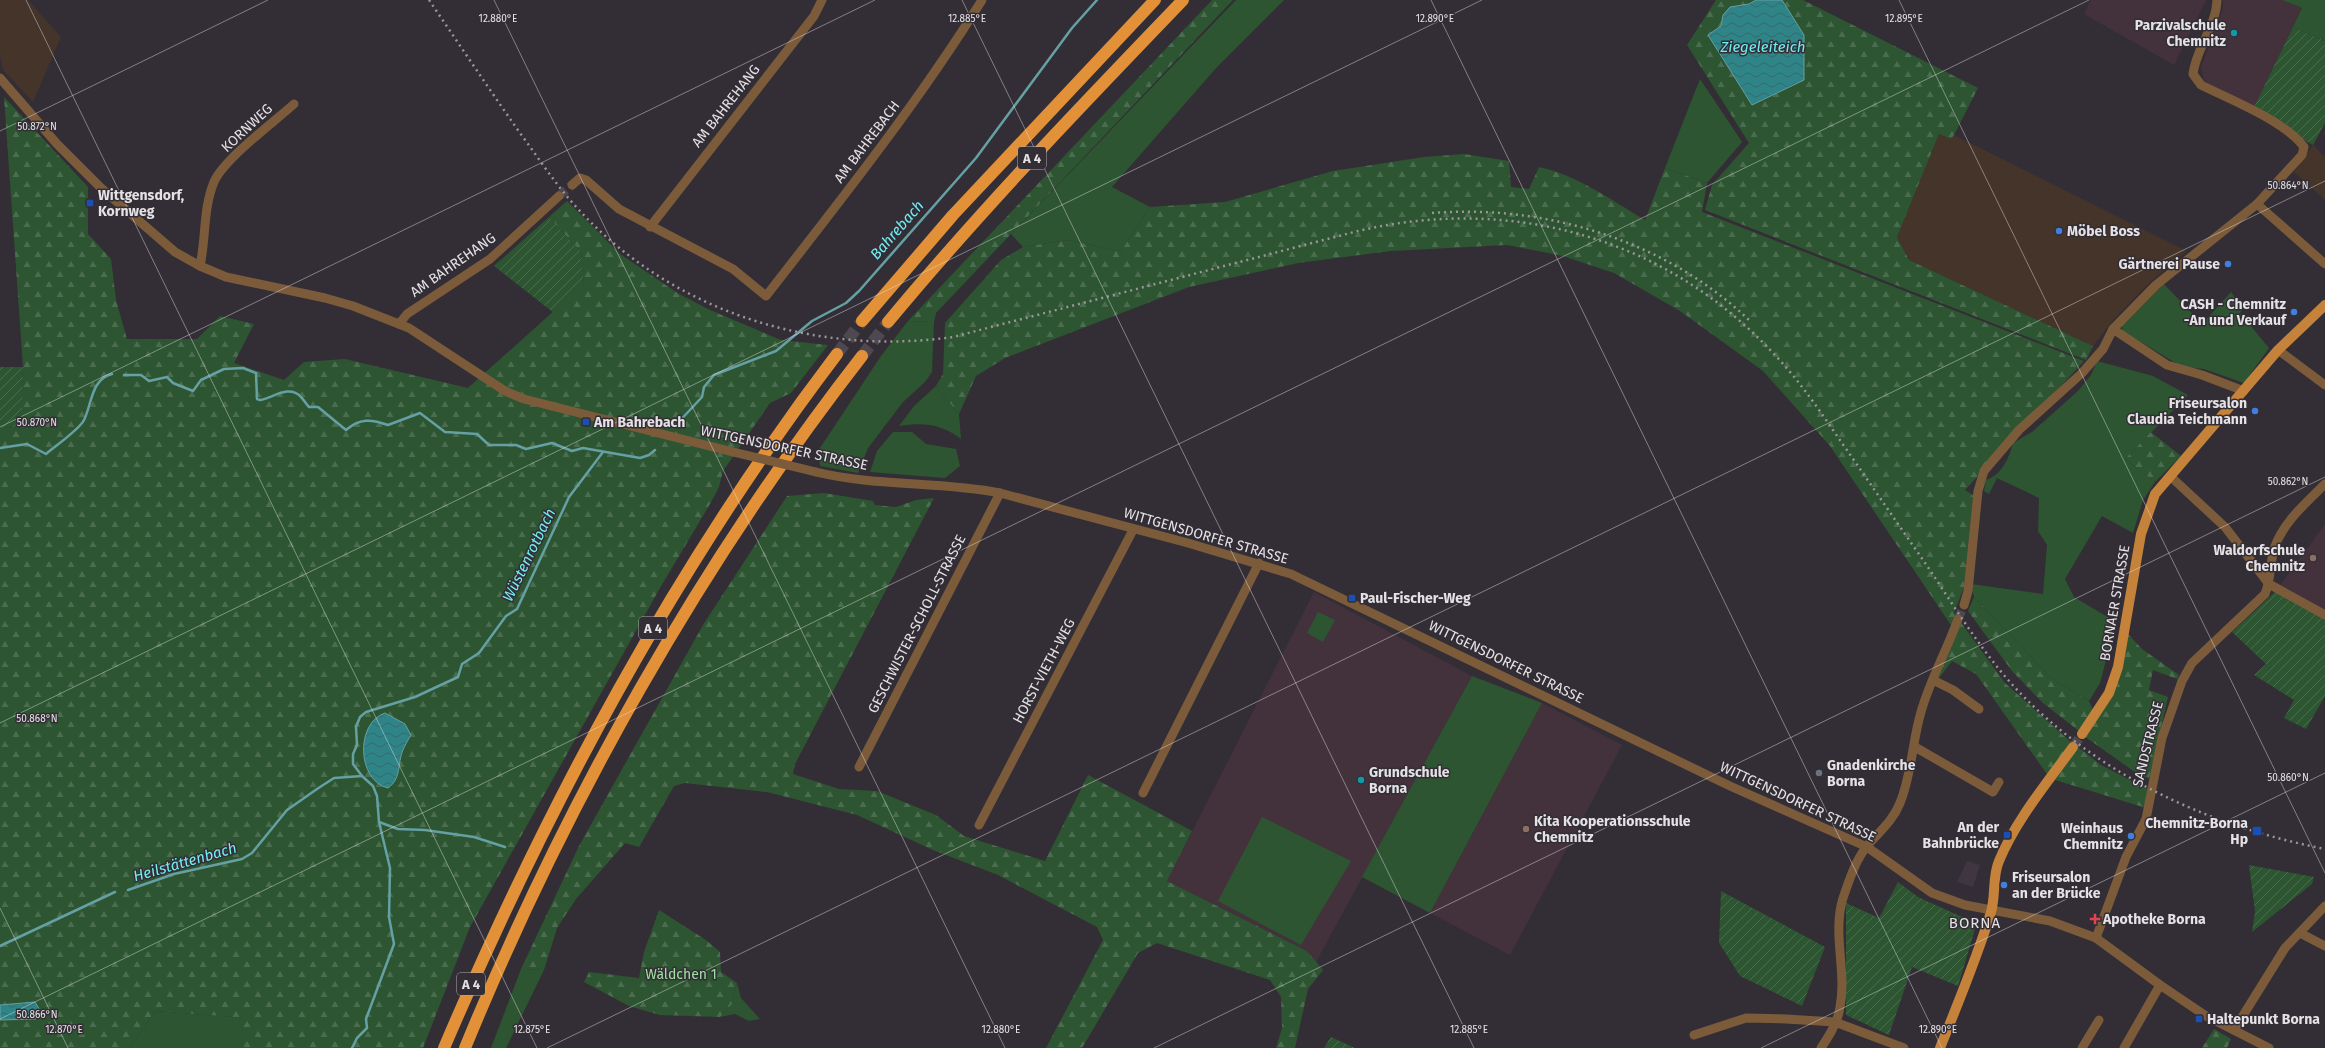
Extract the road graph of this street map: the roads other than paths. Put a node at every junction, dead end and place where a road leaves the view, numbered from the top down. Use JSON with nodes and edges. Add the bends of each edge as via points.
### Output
{"nodes":[{"id":1,"x":822,"y":0,"type":"edge"},
{"id":2,"x":982,"y":0,"type":"edge"},
{"id":3,"x":1155,"y":0,"type":"edge"},
{"id":4,"x":1183,"y":0,"type":"edge"},
{"id":5,"x":2217,"y":0,"type":"edge"},
{"id":6,"x":0,"y":78,"type":"edge"},
{"id":7,"x":294,"y":104,"type":"dead end"},
{"id":8,"x":572,"y":185,"type":"tunnel mouth"},
{"id":9,"x":559,"y":196,"type":"tunnel mouth"},
{"id":10,"x":2257,"y":204,"type":"junction"},
{"id":11,"x":650,"y":227,"type":"junction"},
{"id":12,"x":2325,"y":264,"type":"edge"},
{"id":13,"x":200,"y":266,"type":"junction"},
{"id":14,"x":2325,"y":305,"type":"edge"},
{"id":15,"x":862,"y":321,"type":"tunnel mouth"},
{"id":16,"x":888,"y":322,"type":"tunnel mouth"},
{"id":17,"x":399,"y":324,"type":"junction"},
{"id":18,"x":2113,"y":329,"type":"junction"},
{"id":19,"x":2278,"y":350,"type":"junction"},
{"id":20,"x":837,"y":354,"type":"tunnel mouth"},
{"id":21,"x":862,"y":356,"type":"tunnel mouth"},
{"id":22,"x":2325,"y":385,"type":"edge"},
{"id":23,"x":2244,"y":390,"type":"junction"},
{"id":24,"x":2170,"y":476,"type":"junction"},
{"id":25,"x":2325,"y":484,"type":"edge"},
{"id":26,"x":1000,"y":493,"type":"junction"},
{"id":27,"x":1133,"y":530,"type":"junction"},
{"id":28,"x":1259,"y":563,"type":"junction"},
{"id":29,"x":2269,"y":584,"type":"junction"},
{"id":30,"x":1964,"y":605,"type":"tunnel mouth"},
{"id":31,"x":2325,"y":615,"type":"edge"},
{"id":32,"x":1958,"y":619,"type":"tunnel mouth"},
{"id":33,"x":1933,"y":680,"type":"junction"},
{"id":34,"x":1979,"y":709,"type":"dead end"},
{"id":35,"x":2082,"y":734,"type":"tunnel mouth"},
{"id":36,"x":1915,"y":747,"type":"junction"},
{"id":37,"x":2073,"y":747,"type":"tunnel mouth"},
{"id":38,"x":858,"y":767,"type":"dead end"},
{"id":39,"x":1999,"y":782,"type":"dead end"},
{"id":40,"x":1143,"y":793,"type":"dead end"},
{"id":41,"x":979,"y":825,"type":"dead end"},
{"id":42,"x":1866,"y":847,"type":"junction"},
{"id":43,"x":2325,"y":906,"type":"edge"},
{"id":44,"x":1991,"y":909,"type":"junction"},
{"id":45,"x":2300,"y":933,"type":"junction"},
{"id":46,"x":2096,"y":938,"type":"junction"},
{"id":47,"x":2325,"y":946,"type":"edge"},
{"id":48,"x":2160,"y":985,"type":"junction"},
{"id":49,"x":2099,"y":1020,"type":"dead end"},
{"id":50,"x":1835,"y":1022,"type":"junction"},
{"id":51,"x":2234,"y":1030,"type":"junction"},
{"id":52,"x":1694,"y":1035,"type":"dead end"},
{"id":53,"x":466,"y":1047,"type":"edge"},
{"id":54,"x":444,"y":1048,"type":"edge"},
{"id":55,"x":1821,"y":1048,"type":"edge"},
{"id":56,"x":1904,"y":1048,"type":"edge"},
{"id":57,"x":1940,"y":1048,"type":"edge"},
{"id":58,"x":2082,"y":1048,"type":"edge"},
{"id":59,"x":2124,"y":1048,"type":"edge"},
{"id":60,"x":2269,"y":1048,"type":"edge"}],
"edges":[{"from":1,"to":11,"type":"street","name":"AM BAHREHANG","via":[[814,16]]},
{"from":2,"to":11,"type":"street","name":"AM BAHREBACH","via":[[943,63],[766,296],[733,270]]},
{"from":3,"to":15,"type":"highway","number":"A 4","via":[[953,215]]},
{"from":4,"to":16,"type":"highway","number":"A 4","via":[[986,209]]},
{"from":5,"to":10,"type":"street","via":[[2216,14],[2195,61],[2194,74],[2201,85],[2285,128],[2304,147],[2302,155]]},
{"from":6,"to":13,"type":"street","name":"WITTGENSDORFER STRASSE","via":[[57,144],[130,213],[175,252]]},
{"from":7,"to":13,"type":"street","name":"KORNWEG","via":[[237,154],[214,182]]},
{"from":8,"to":11,"type":"street","via":[[580,178],[586,180],[619,209]]},
{"from":9,"to":17,"type":"street","name":"AM BAHREHANG","via":[[490,258],[407,314]]},
{"from":10,"to":12,"type":"street"},
{"from":10,"to":18,"type":"street","via":[[2156,285]]},
{"from":13,"to":17,"type":"street","name":"WITTGENSDORFER STRASSE","via":[[226,277],[353,306]]},
{"from":14,"to":19,"type":"main road","name":"BORNAER STRASSE"},
{"from":17,"to":26,"type":"street","name":"WITTGENSDORFER STRASSE","bridge":true,"via":[[427,338],[505,391],[524,399],[860,481],[969,488]]},
{"from":18,"to":23,"type":"street","via":[[2167,365]]},
{"from":18,"to":30,"type":"street","via":[[2103,349],[2082,373],[2019,430],[1984,472],[1978,492],[1968,591]]},
{"from":19,"to":22,"type":"street"},
{"from":19,"to":23,"type":"main road","name":"BORNAER STRASSE"},
{"from":20,"to":54,"type":"highway","number":"A 4","via":[[746,479],[686,572],[627,672],[562,792],[507,906]]},
{"from":21,"to":53,"type":"highway","number":"A 4","via":[[770,480],[670,638],[568,826],[511,943]]},
{"from":23,"to":24,"type":"main road","name":"BORNAER STRASSE"},
{"from":24,"to":29,"type":"street","via":[[2218,521]]},
{"from":24,"to":35,"type":"main road","name":"BORNAER STRASSE","via":[[2154,494],[2141,534],[2116,673],[2109,693]]},
{"from":25,"to":29,"type":"street","name":"SANDSTRASSE","via":[[2296,512],[2281,534],[2274,549]]},
{"from":26,"to":27,"type":"street","name":"WITTGENSDORFER STRASSE"},
{"from":26,"to":38,"type":"street","name":"GESCHWISTER-SCHOLL-STRASSE"},
{"from":27,"to":28,"type":"street","name":"WITTGENSDORFER STRASSE"},
{"from":27,"to":41,"type":"street","name":"HORST-VIETH-WEG"},
{"from":28,"to":40,"type":"street"},
{"from":28,"to":42,"type":"street","name":"WITTGENSDORFER STRASSE","via":[[1291,574],[1723,783]]},
{"from":29,"to":31,"type":"street"},
{"from":29,"to":46,"type":"street","name":"SANDSTRASSE","via":[[2265,594],[2255,605],[2192,663],[2182,681],[2162,738],[2146,819],[2126,857]]},
{"from":32,"to":33,"type":"street"},
{"from":33,"to":34,"type":"street","via":[[1953,690]]},
{"from":33,"to":36,"type":"street","via":[[1921,713]]},
{"from":36,"to":39,"type":"street","via":[[1993,792]]},
{"from":36,"to":42,"type":"street","via":[[1901,802],[1894,816]]},
{"from":37,"to":44,"type":"main road","via":[[2031,805],[2005,848],[1996,867]]},
{"from":42,"to":44,"type":"street","name":"WITTGENSDORFER STRASSE","via":[[1932,893],[1965,905]]},
{"from":42,"to":50,"type":"street","via":[[1857,862],[1842,900],[1842,978],[1840,1007]]},
{"from":43,"to":45,"type":"street"},
{"from":44,"to":46,"type":"street","name":"WITTGENSDORFER STRASSE","via":[[2050,921]]},
{"from":44,"to":57,"type":"main road","via":[[1979,948]]},
{"from":45,"to":47,"type":"street"},
{"from":45,"to":51,"type":"street","via":[[2286,948]]},
{"from":46,"to":48,"type":"street","name":"WITTGENSDORFER STRASSE"},
{"from":48,"to":51,"type":"street","name":"WITTGENSDORFER STRASSE","via":[[2208,1017]]},
{"from":48,"to":59,"type":"street"},
{"from":49,"to":58,"type":"street"},
{"from":50,"to":52,"type":"street","via":[[1746,1018]]},
{"from":50,"to":55,"type":"street"},
{"from":50,"to":56,"type":"street"},
{"from":51,"to":60,"type":"street","name":"WITTGENSDORFER STRASSE"}]}
